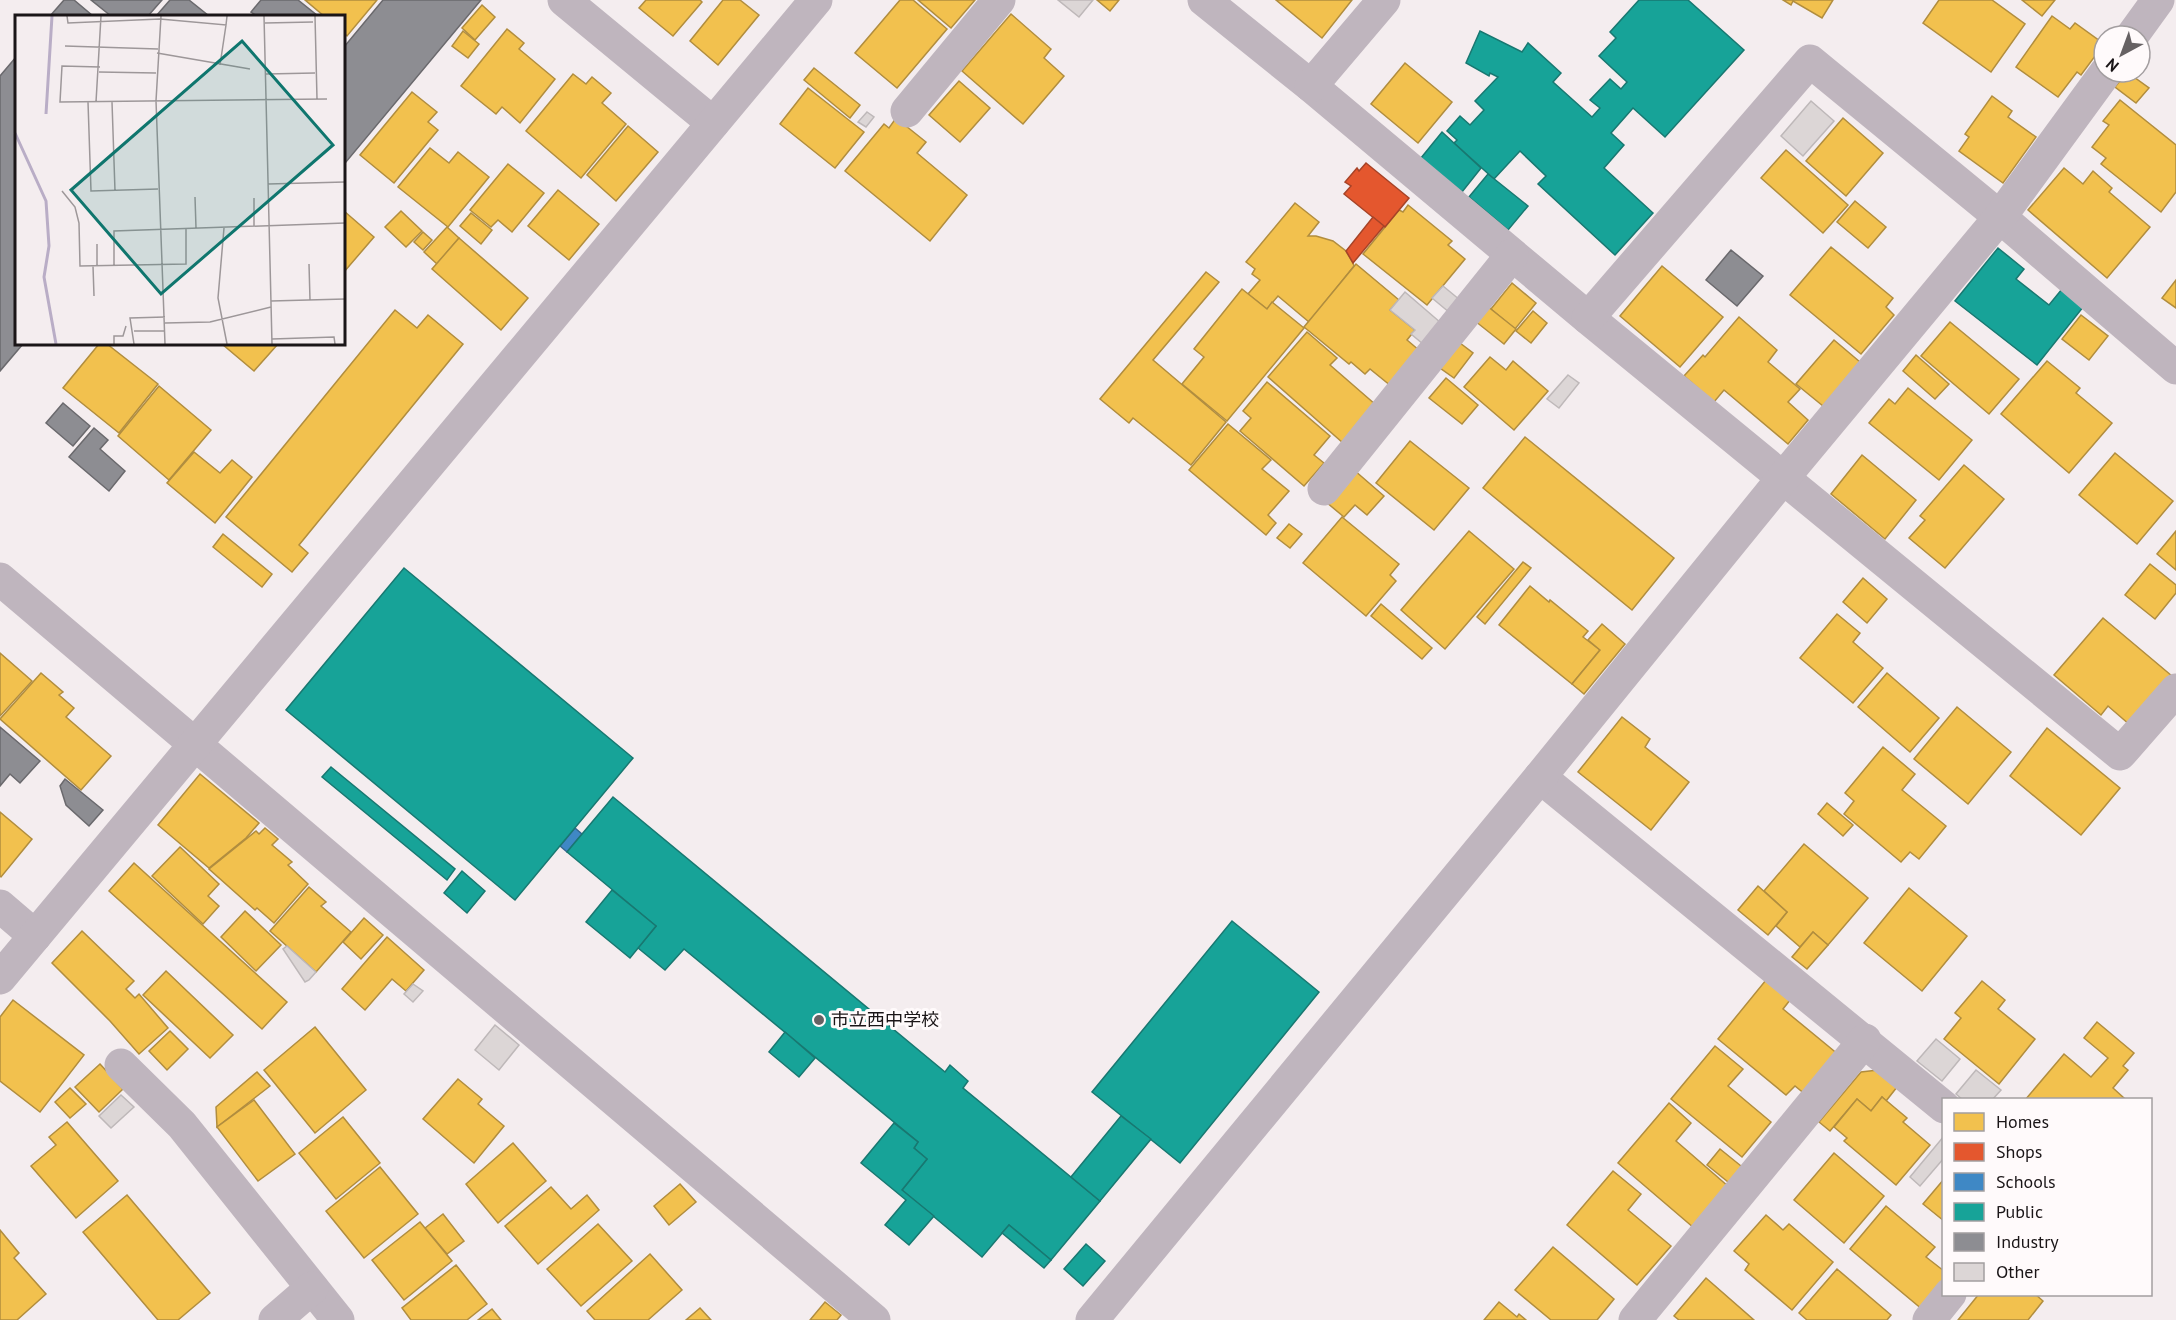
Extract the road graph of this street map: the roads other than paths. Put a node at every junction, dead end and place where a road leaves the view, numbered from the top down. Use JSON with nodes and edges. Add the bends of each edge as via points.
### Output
{"nodes":[{"id":1,"x":564,"y":0,"type":"edge"},
{"id":2,"x":816,"y":0,"type":"edge"},
{"id":3,"x":999,"y":0,"type":"edge"},
{"id":4,"x":1204,"y":0,"type":"edge"},
{"id":5,"x":1384,"y":0,"type":"edge"},
{"id":6,"x":2158,"y":0,"type":"edge"},
{"id":7,"x":2141,"y":24,"type":"edge"},
{"id":8,"x":2097,"y":84,"type":"edge"},
{"id":9,"x":1311,"y":86,"type":"junction"},
{"id":10,"x":907,"y":111,"type":"dead end"},
{"id":11,"x":713,"y":123,"type":"junction"},
{"id":12,"x":2000,"y":217,"type":"junction"},
{"id":13,"x":1512,"y":255,"type":"junction"},
{"id":14,"x":1588,"y":318,"type":"junction"},
{"id":15,"x":2176,"y":368,"type":"edge"},
{"id":16,"x":1783,"y":478,"type":"junction"},
{"id":17,"x":1324,"y":489,"type":"dead end"},
{"id":18,"x":0,"y":579,"type":"edge"},
{"id":19,"x":2176,"y":690,"type":"edge"},
{"id":20,"x":197,"y":744,"type":"junction"},
{"id":21,"x":1540,"y":777,"type":"junction"},
{"id":22,"x":0,"y":906,"type":"edge"},
{"id":23,"x":35,"y":936,"type":"junction"},
{"id":24,"x":0,"y":978,"type":"edge"},
{"id":25,"x":1865,"y":1040,"type":"junction"},
{"id":26,"x":121,"y":1065,"type":"dead end"},
{"id":27,"x":1942,"y":1105,"type":"edge"},
{"id":28,"x":312,"y":1288,"type":"junction"},
{"id":29,"x":1948,"y":1296,"type":"edge"},
{"id":30,"x":275,"y":1320,"type":"edge"},
{"id":31,"x":338,"y":1320,"type":"edge"},
{"id":32,"x":874,"y":1320,"type":"edge"},
{"id":33,"x":1092,"y":1320,"type":"edge"},
{"id":34,"x":1635,"y":1320,"type":"edge"},
{"id":35,"x":1929,"y":1320,"type":"edge"}],
"edges":[{"from":1,"to":11,"type":"street"},
{"from":2,"to":11,"type":"street"},
{"from":3,"to":10,"type":"street"},
{"from":4,"to":9,"type":"street"},
{"from":5,"to":9,"type":"street"},
{"from":6,"to":7,"type":"street"},
{"from":8,"to":12,"type":"street"},
{"from":9,"to":13,"type":"street"},
{"from":11,"to":20,"type":"street"},
{"from":12,"to":14,"type":"street","via":[[1809,61]]},
{"from":12,"to":15,"type":"street"},
{"from":12,"to":16,"type":"street"},
{"from":13,"to":14,"type":"street"},
{"from":13,"to":17,"type":"street"},
{"from":14,"to":16,"type":"street"},
{"from":16,"to":19,"type":"street","via":[[2120,754]]},
{"from":16,"to":21,"type":"street"},
{"from":18,"to":20,"type":"street"},
{"from":20,"to":23,"type":"street"},
{"from":20,"to":32,"type":"street"},
{"from":21,"to":25,"type":"street"},
{"from":21,"to":33,"type":"street"},
{"from":22,"to":23,"type":"street"},
{"from":23,"to":24,"type":"street"},
{"from":25,"to":27,"type":"street"},
{"from":25,"to":34,"type":"street"},
{"from":26,"to":28,"type":"street","via":[[182,1125]]},
{"from":28,"to":30,"type":"street"},
{"from":28,"to":31,"type":"street"},
{"from":29,"to":35,"type":"street"}]}
